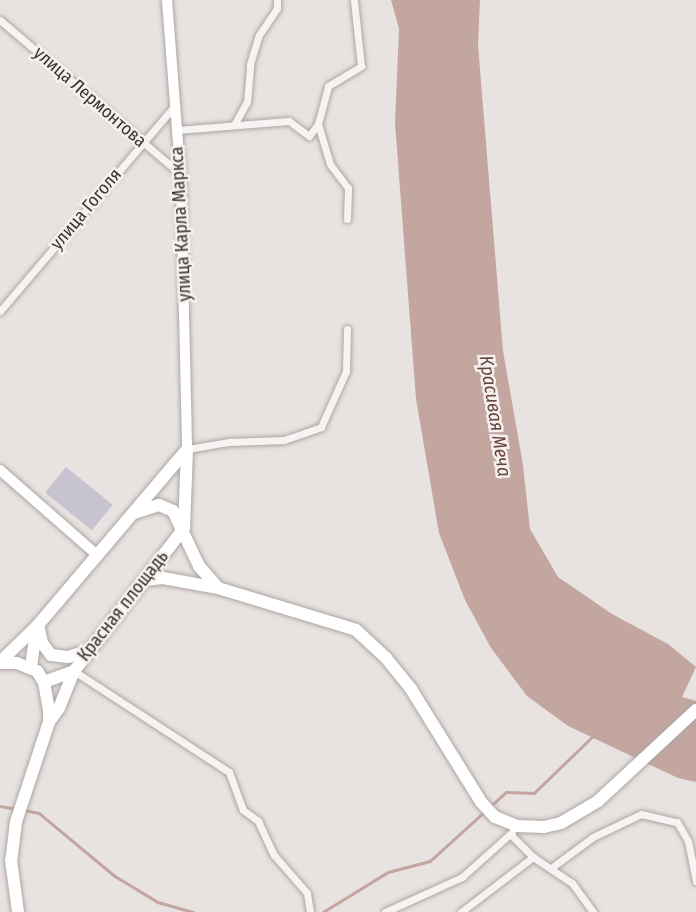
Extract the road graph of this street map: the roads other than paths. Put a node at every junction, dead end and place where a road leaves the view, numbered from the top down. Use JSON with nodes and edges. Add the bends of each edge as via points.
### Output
{"nodes":[{"id":1,"x":167,"y":0,"type":"edge"},
{"id":2,"x":277,"y":0,"type":"edge"},
{"id":3,"x":354,"y":0,"type":"edge"},
{"id":4,"x":0,"y":20,"type":"edge"},
{"id":5,"x":173,"y":108,"type":"junction"},
{"id":6,"x":318,"y":124,"type":"junction"},
{"id":7,"x":234,"y":125,"type":"junction"},
{"id":8,"x":177,"y":130,"type":"junction"},
{"id":9,"x":143,"y":142,"type":"junction"},
{"id":10,"x":180,"y":174,"type":"junction"},
{"id":11,"x":347,"y":219,"type":"dead end"},
{"id":12,"x":0,"y":311,"type":"edge"},
{"id":13,"x":346,"y":329,"type":"dead end"},
{"id":14,"x":187,"y":449,"type":"junction"},
{"id":15,"x":0,"y":470,"type":"edge"},
{"id":16,"x":131,"y":514,"type":"junction"},
{"id":17,"x":184,"y":528,"type":"junction"},
{"id":18,"x":97,"y":555,"type":"junction"},
{"id":19,"x":144,"y":580,"type":"junction"},
{"id":20,"x":218,"y":588,"type":"junction"},
{"id":21,"x":38,"y":625,"type":"junction"},
{"id":22,"x":90,"y":650,"type":"junction"},
{"id":23,"x":0,"y":662,"type":"edge"},
{"id":24,"x":31,"y":667,"type":"junction"},
{"id":25,"x":74,"y":671,"type":"junction"},
{"id":26,"x":44,"y":682,"type":"junction"},
{"id":27,"x":696,"y":710,"type":"edge"},
{"id":28,"x":49,"y":723,"type":"junction"},
{"id":29,"x":513,"y":830,"type":"junction"},
{"id":30,"x":533,"y":857,"type":"junction"},
{"id":31,"x":551,"y":868,"type":"junction"},
{"id":32,"x":696,"y":881,"type":"edge"},
{"id":33,"x":18,"y":912,"type":"edge"},
{"id":34,"x":310,"y":912,"type":"edge"},
{"id":35,"x":385,"y":912,"type":"edge"},
{"id":36,"x":461,"y":912,"type":"edge"},
{"id":37,"x":593,"y":912,"type":"edge"}],
"edges":[{"from":1,"to":5,"type":"main road","name":"улица Карла Маркса"},
{"from":2,"to":7,"type":"street","via":[[277,8],[259,35],[250,64],[247,102]]},
{"from":3,"to":6,"type":"street","via":[[361,66],[328,86]]},
{"from":4,"to":9,"type":"street","name":"улица Лермонтова"},
{"from":5,"to":8,"type":"main road","name":"улица Карла Маркса"},
{"from":5,"to":9,"type":"street","name":"улица Гоголя"},
{"from":6,"to":7,"type":"street","via":[[309,136],[289,121]]},
{"from":6,"to":11,"type":"street","via":[[330,164],[348,188]]},
{"from":7,"to":8,"type":"street"},
{"from":8,"to":10,"type":"main road","name":"улица Карла Маркса"},
{"from":9,"to":10,"type":"street","name":"улица Лермонтова"},
{"from":9,"to":12,"type":"street","name":"улица Гоголя"},
{"from":10,"to":14,"type":"main road","name":"улица Карла Маркса"},
{"from":13,"to":14,"type":"street","via":[[346,371],[321,427],[284,440]]},
{"from":14,"to":16,"type":"main road"},
{"from":14,"to":17,"type":"main road"},
{"from":15,"to":18,"type":"main road"},
{"from":16,"to":17,"type":"main road","via":[[159,505],[173,511]]},
{"from":16,"to":18,"type":"main road"},
{"from":17,"to":19,"type":"main road","name":"Красная площадь"},
{"from":17,"to":20,"type":"main road","via":[[199,566]]},
{"from":18,"to":21,"type":"main road"},
{"from":19,"to":20,"type":"main road","via":[[163,578]]},
{"from":19,"to":22,"type":"main road","name":"Красная площадь"},
{"from":20,"to":29,"type":"main road","via":[[356,630],[411,689],[481,802]]},
{"from":21,"to":22,"type":"main road","via":[[41,643],[51,655],[68,657]]},
{"from":21,"to":23,"type":"main road"},
{"from":21,"to":24,"type":"main road"},
{"from":22,"to":25,"type":"main road","name":"Красная площадь"},
{"from":23,"to":24,"type":"main road"},
{"from":24,"to":26,"type":"main road"},
{"from":25,"to":26,"type":"main road","name":"Красная площадь"},
{"from":25,"to":28,"type":"main road"},
{"from":25,"to":34,"type":"street","via":[[229,772],[243,810],[258,821],[274,855],[307,894]]},
{"from":26,"to":28,"type":"main road"},
{"from":27,"to":29,"type":"main road","via":[[598,801],[561,823]]},
{"from":28,"to":33,"type":"main road","via":[[16,822],[11,860]]},
{"from":29,"to":30,"type":"street"},
{"from":29,"to":35,"type":"street","via":[[462,877]]},
{"from":30,"to":31,"type":"street"},
{"from":30,"to":36,"type":"street"},
{"from":31,"to":32,"type":"street","via":[[593,837],[641,814],[677,822],[688,841]]},
{"from":31,"to":37,"type":"street","via":[[572,883]]}]}
